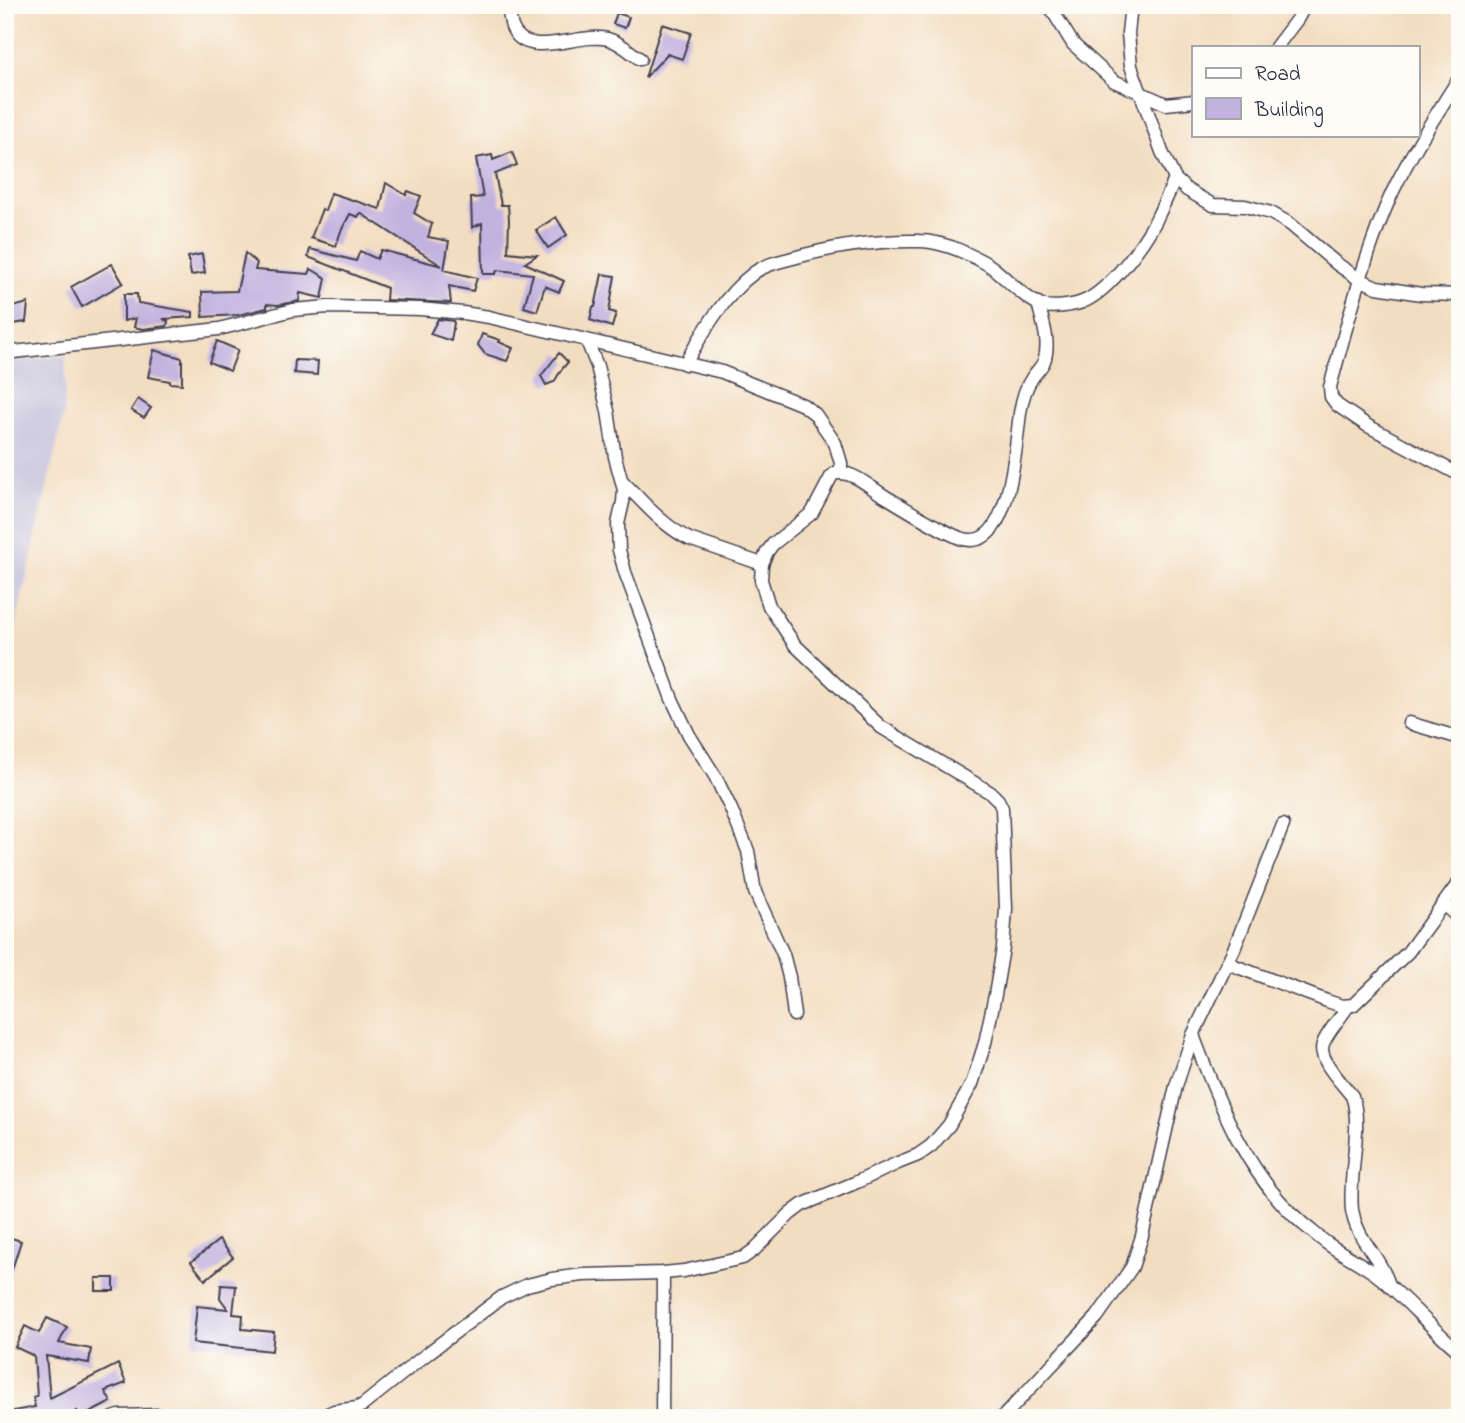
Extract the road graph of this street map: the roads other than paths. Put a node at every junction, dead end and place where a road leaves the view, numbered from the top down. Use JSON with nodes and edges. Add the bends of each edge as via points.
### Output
{"nodes":[{"id":1,"x":508,"y":5,"type":"edge"},
{"id":2,"x":1049,"y":5,"type":"edge"},
{"id":3,"x":1131,"y":5,"type":"edge"},
{"id":4,"x":1304,"y":5,"type":"edge"},
{"id":5,"x":1277,"y":46,"type":"edge"},
{"id":6,"x":640,"y":59,"type":"dead end"},
{"id":7,"x":1460,"y":78,"type":"edge"},
{"id":8,"x":1140,"y":92,"type":"junction"},
{"id":9,"x":1192,"y":101,"type":"edge"},
{"id":10,"x":1175,"y":179,"type":"junction"},
{"id":11,"x":1359,"y":279,"type":"junction"},
{"id":12,"x":1460,"y":295,"type":"edge"},
{"id":13,"x":1038,"y":303,"type":"junction"},
{"id":14,"x":587,"y":341,"type":"junction"},
{"id":15,"x":5,"y":353,"type":"edge"},
{"id":16,"x":685,"y":364,"type":"junction"},
{"id":17,"x":5,"y":416,"type":"edge"},
{"id":18,"x":5,"y":426,"type":"edge"},
{"id":19,"x":841,"y":472,"type":"junction"},
{"id":20,"x":1460,"y":475,"type":"edge"},
{"id":21,"x":622,"y":481,"type":"junction"},
{"id":22,"x":762,"y":564,"type":"junction"},
{"id":23,"x":1409,"y":723,"type":"dead end"},
{"id":24,"x":1460,"y":738,"type":"edge"},
{"id":25,"x":1283,"y":825,"type":"dead end"},
{"id":26,"x":1460,"y":881,"type":"edge"},
{"id":27,"x":1443,"y":904,"type":"junction"},
{"id":28,"x":1460,"y":919,"type":"edge"},
{"id":29,"x":1227,"y":963,"type":"junction"},
{"id":30,"x":1348,"y":1006,"type":"junction"},
{"id":31,"x":794,"y":1015,"type":"dead end"},
{"id":32,"x":1193,"y":1035,"type":"junction"},
{"id":33,"x":663,"y":1273,"type":"junction"},
{"id":34,"x":1389,"y":1286,"type":"junction"},
{"id":35,"x":1460,"y":1352,"type":"edge"},
{"id":36,"x":113,"y":1418,"type":"edge"},
{"id":37,"x":175,"y":1418,"type":"edge"},
{"id":38,"x":318,"y":1418,"type":"edge"},
{"id":39,"x":662,"y":1418,"type":"edge"},
{"id":40,"x":1002,"y":1418,"type":"edge"}],
"edges":[{"from":1,"to":6,"type":"street","via":[[513,28],[529,44],[597,37],[620,44]]},
{"from":2,"to":8,"type":"street","via":[[1073,44],[1114,81]]},
{"from":3,"to":8,"type":"street","via":[[1131,66]]},
{"from":4,"to":5,"type":"street"},
{"from":7,"to":11,"type":"street","via":[[1392,193]]},
{"from":8,"to":9,"type":"street","via":[[1166,104]]},
{"from":8,"to":10,"type":"street"},
{"from":10,"to":11,"type":"street","via":[[1213,205],[1272,213]]},
{"from":10,"to":13,"type":"street","via":[[1142,242],[1113,280],[1079,304]]},
{"from":11,"to":12,"type":"street","via":[[1410,293]]},
{"from":11,"to":20,"type":"street","via":[[1331,397],[1368,426]]},
{"from":13,"to":16,"type":"street","via":[[991,266],[958,249],[923,241],[848,246],[755,271],[706,327]]},
{"from":13,"to":19,"type":"street","via":[[1046,355],[1021,401],[1007,495],[991,531],[974,540],[955,536]]},
{"from":14,"to":15,"type":"street","via":[[463,313],[328,307],[293,310],[219,329]]},
{"from":14,"to":16,"type":"street"},
{"from":14,"to":21,"type":"street","via":[[597,366]]},
{"from":16,"to":19,"type":"street","via":[[722,372],[809,408],[835,443]]},
{"from":17,"to":18,"type":"lane"},
{"from":19,"to":22,"type":"street","via":[[831,477],[812,513],[773,544]]},
{"from":21,"to":22,"type":"street","via":[[678,533]]},
{"from":21,"to":31,"type":"street","via":[[624,502],[618,524],[625,572],[672,699],[715,776],[748,851],[755,892],[783,954]]},
{"from":22,"to":33,"type":"street","via":[[761,580],[769,606],[795,645],[881,727],[998,800],[1006,909],[1003,948],[985,1043],[972,1084],[931,1146],[802,1205],[743,1258]]},
{"from":23,"to":24,"type":"street"},
{"from":25,"to":29,"type":"street"},
{"from":26,"to":27,"type":"street"},
{"from":27,"to":28,"type":"street"},
{"from":27,"to":30,"type":"street","via":[[1408,951],[1361,999]]},
{"from":29,"to":30,"type":"street"},
{"from":29,"to":32,"type":"street"},
{"from":30,"to":34,"type":"street","via":[[1323,1044],[1323,1059],[1354,1102],[1351,1200],[1355,1223]]},
{"from":32,"to":34,"type":"street","via":[[1214,1093],[1265,1182],[1308,1228]]},
{"from":32,"to":40,"type":"street","via":[[1175,1086],[1132,1267],[1097,1317]]},
{"from":33,"to":38,"type":"street","via":[[583,1275],[527,1285],[502,1297],[363,1405]]},
{"from":33,"to":39,"type":"street"},
{"from":34,"to":35,"type":"street"},
{"from":36,"to":37,"type":"street"}]}
